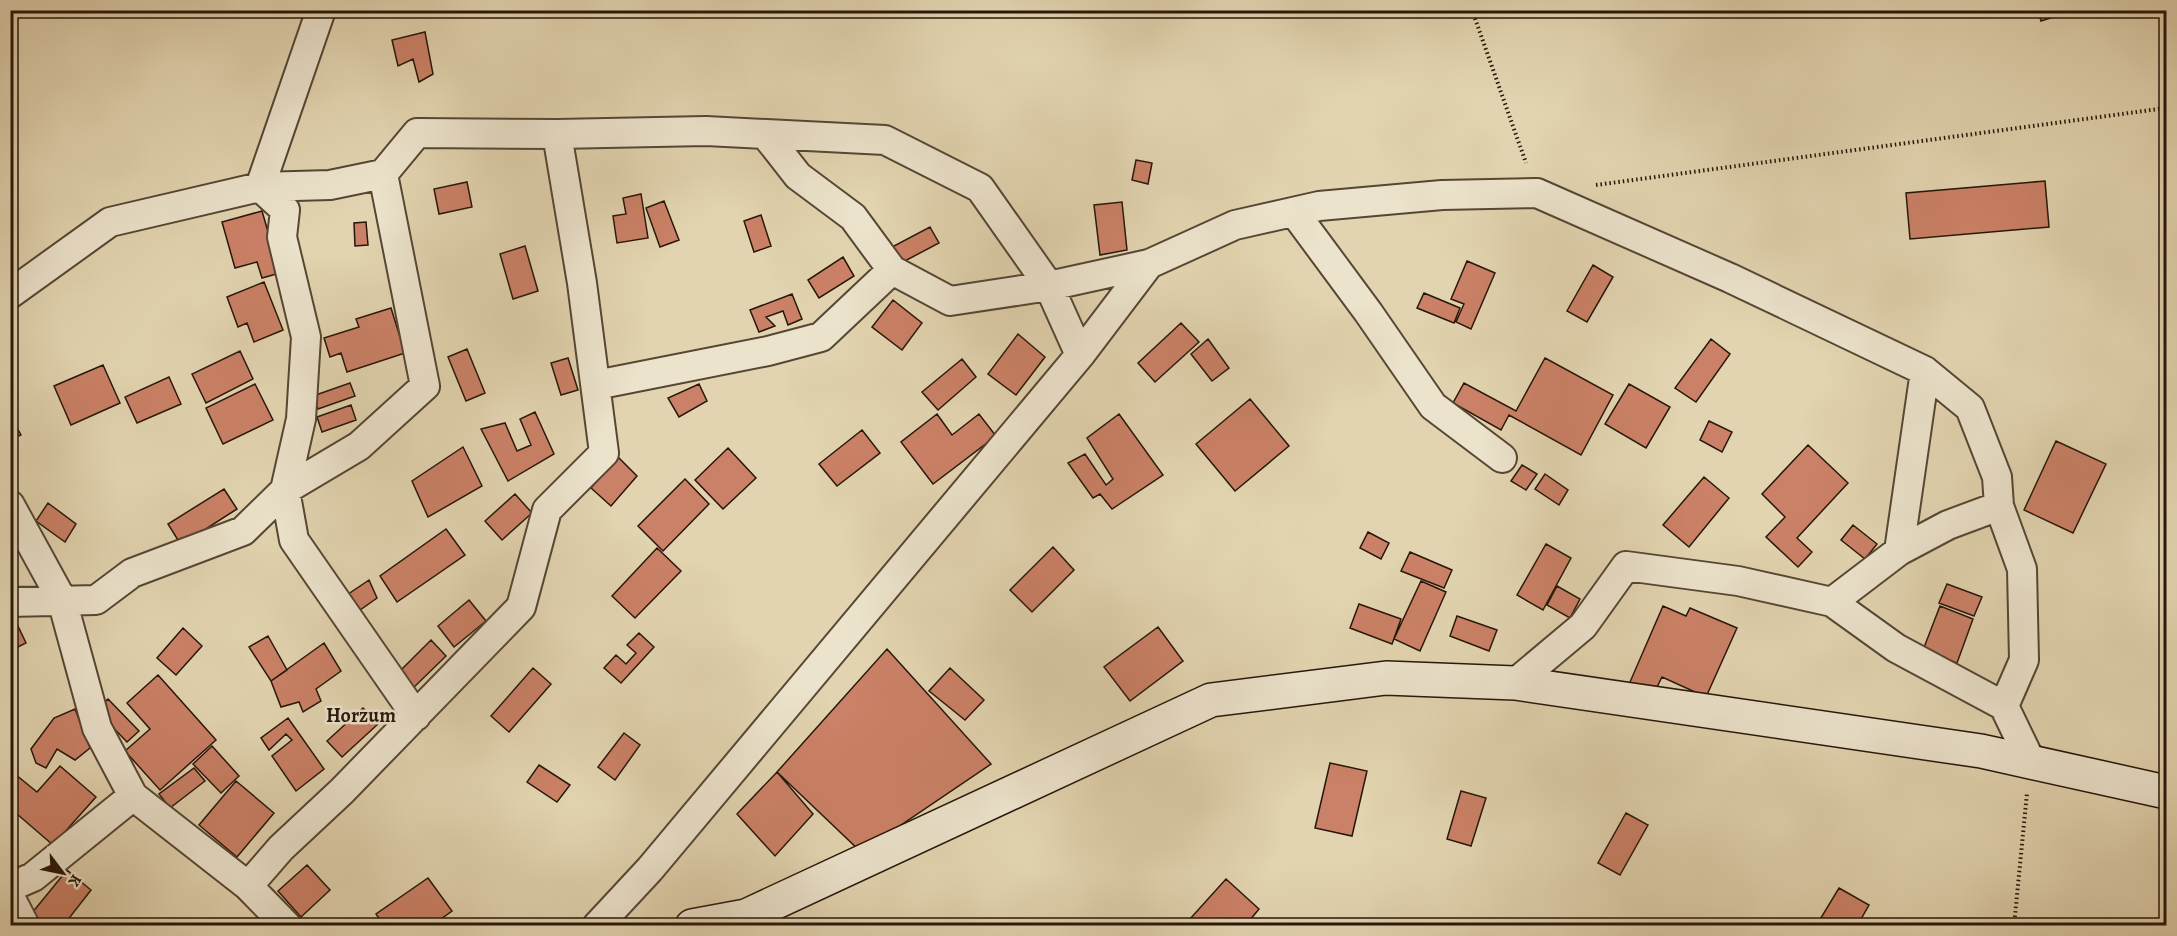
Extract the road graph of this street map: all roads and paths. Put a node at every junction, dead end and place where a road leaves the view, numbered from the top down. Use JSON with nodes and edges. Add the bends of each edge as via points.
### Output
{"nodes":[{"id":1,"x":321,"y":10,"type":"edge"},
{"id":2,"x":1472,"y":10,"type":"edge"},
{"id":3,"x":2166,"y":108,"type":"edge"},
{"id":4,"x":557,"y":134,"type":"junction"},
{"id":5,"x":765,"y":134,"type":"junction"},
{"id":6,"x":383,"y":174,"type":"junction"},
{"id":7,"x":1596,"y":185,"type":"dead end"},
{"id":8,"x":260,"y":187,"type":"junction"},
{"id":9,"x":1537,"y":193,"type":"junction"},
{"id":10,"x":1294,"y":212,"type":"junction"},
{"id":11,"x":1149,"y":264,"type":"junction"},
{"id":12,"x":892,"y":270,"type":"junction"},
{"id":13,"x":1049,"y":286,"type":"junction"},
{"id":14,"x":10,"y":294,"type":"edge"},
{"id":15,"x":1080,"y":355,"type":"junction"},
{"id":16,"x":1925,"y":370,"type":"junction"},
{"id":17,"x":596,"y":385,"type":"junction"},
{"id":18,"x":1502,"y":458,"type":"dead end"},
{"id":19,"x":285,"y":490,"type":"junction"},
{"id":20,"x":10,"y":505,"type":"edge"},
{"id":21,"x":1999,"y":506,"type":"junction"},
{"id":22,"x":1899,"y":551,"type":"junction"},
{"id":23,"x":62,"y":600,"type":"junction"},
{"id":24,"x":10,"y":602,"type":"edge"},
{"id":25,"x":1832,"y":602,"type":"junction"},
{"id":26,"x":1515,"y":683,"type":"junction"},
{"id":27,"x":2004,"y":706,"type":"junction"},
{"id":28,"x":416,"y":716,"type":"junction"},
{"id":29,"x":2031,"y":762,"type":"junction"},
{"id":30,"x":2166,"y":792,"type":"edge"},
{"id":31,"x":133,"y":796,"type":"junction"},
{"id":32,"x":248,"y":886,"type":"junction"},
{"id":33,"x":10,"y":887,"type":"edge"},
{"id":34,"x":10,"y":897,"type":"edge"},
{"id":35,"x":26,"y":926,"type":"edge"},
{"id":36,"x":287,"y":926,"type":"edge"},
{"id":37,"x":597,"y":926,"type":"edge"},
{"id":38,"x":693,"y":926,"type":"edge"},
{"id":39,"x":2014,"y":926,"type":"edge"}],
"edges":[{"from":1,"to":8,"type":"street"},
{"from":2,"to":9,"type":"path"},
{"from":3,"to":7,"type":"path"},
{"from":4,"to":5,"type":"street"},
{"from":4,"to":6,"type":"street","via":[[417,134]]},
{"from":4,"to":17,"type":"street"},
{"from":5,"to":12,"type":"street","via":[[798,176],[853,217]]},
{"from":5,"to":13,"type":"street","via":[[885,140],[980,188]]},
{"from":6,"to":8,"type":"street","via":[[330,185]]},
{"from":6,"to":19,"type":"street","via":[[426,386],[359,446]]},
{"from":8,"to":14,"type":"street","via":[[110,222]]},
{"from":8,"to":19,"type":"street","via":[[285,210],[282,237],[306,337],[301,419]]},
{"from":9,"to":10,"type":"street","via":[[1442,195],[1319,206]]},
{"from":9,"to":16,"type":"street","via":[[1709,268]]},
{"from":10,"to":11,"type":"street","via":[[1235,225]]},
{"from":10,"to":18,"type":"street","via":[[1432,406]]},
{"from":11,"to":13,"type":"street"},
{"from":11,"to":15,"type":"street"},
{"from":12,"to":13,"type":"street","via":[[950,301]]},
{"from":12,"to":17,"type":"street","via":[[821,337]]},
{"from":13,"to":15,"type":"street"},
{"from":15,"to":37,"type":"street","via":[[650,869]]},
{"from":16,"to":21,"type":"street","via":[[1970,408],[1997,477]]},
{"from":16,"to":22,"type":"street"},
{"from":17,"to":28,"type":"street","via":[[604,453],[547,510],[521,607]]},
{"from":19,"to":23,"type":"street","via":[[243,531],[132,573],[96,600]]},
{"from":19,"to":28,"type":"street","via":[[294,540]]},
{"from":20,"to":23,"type":"street"},
{"from":21,"to":22,"type":"street","via":[[1948,525]]},
{"from":21,"to":27,"type":"street","via":[[2022,569],[2024,660]]},
{"from":22,"to":25,"type":"street"},
{"from":23,"to":24,"type":"street"},
{"from":23,"to":31,"type":"street","via":[[98,728]]},
{"from":25,"to":26,"type":"street","via":[[1738,581],[1626,566],[1583,626]]},
{"from":25,"to":27,"type":"street","via":[[1896,648]]},
{"from":26,"to":29,"type":"street","via":[[1981,751]]},
{"from":26,"to":38,"type":"street","via":[[1386,678],[1211,700],[746,916]]},
{"from":27,"to":29,"type":"street"},
{"from":28,"to":32,"type":"street","via":[[281,848]]},
{"from":29,"to":30,"type":"street"},
{"from":29,"to":39,"type":"path"},
{"from":31,"to":32,"type":"street"},
{"from":31,"to":33,"type":"street","via":[[33,877]]},
{"from":32,"to":36,"type":"street"},
{"from":34,"to":35,"type":"street"}]}
